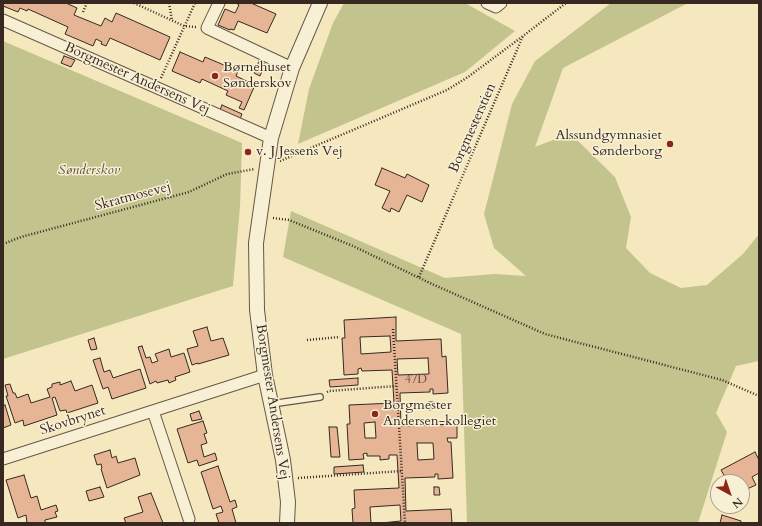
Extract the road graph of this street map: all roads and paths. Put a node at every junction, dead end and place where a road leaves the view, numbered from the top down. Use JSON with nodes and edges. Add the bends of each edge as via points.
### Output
{"nodes":[{"id":1,"x":82,"y":3,"type":"edge"},
{"id":2,"x":134,"y":3,"type":"edge"},
{"id":3,"x":169,"y":3,"type":"edge"},
{"id":4,"x":195,"y":3,"type":"edge"},
{"id":5,"x":219,"y":3,"type":"edge"},
{"id":6,"x":320,"y":3,"type":"edge"},
{"id":7,"x":487,"y":3,"type":"edge"},
{"id":8,"x":501,"y":3,"type":"edge"},
{"id":9,"x":566,"y":3,"type":"edge"},
{"id":10,"x":86,"y":4,"type":"edge"},
{"id":11,"x":82,"y":12,"type":"dead end"},
{"id":12,"x":3,"y":20,"type":"edge"},
{"id":13,"x":172,"y":20,"type":"junction"},
{"id":14,"x":184,"y":26,"type":"junction"},
{"id":15,"x":207,"y":28,"type":"junction"},
{"id":16,"x":523,"y":36,"type":"junction"},
{"id":17,"x":292,"y":68,"type":"junction"},
{"id":18,"x":156,"y":88,"type":"junction"},
{"id":19,"x":271,"y":138,"type":"junction"},
{"id":20,"x":267,"y":166,"type":"junction"},
{"id":21,"x":260,"y":215,"type":"junction"},
{"id":22,"x":3,"y":244,"type":"edge"},
{"id":23,"x":418,"y":277,"type":"junction"},
{"id":24,"x":393,"y":328,"type":"dead end"},
{"id":25,"x":340,"y":337,"type":"dead end"},
{"id":26,"x":307,"y":340,"type":"dead end"},
{"id":27,"x":265,"y":375,"type":"junction"},
{"id":28,"x":396,"y":386,"type":"junction"},
{"id":29,"x":759,"y":396,"type":"edge"},
{"id":30,"x":320,"y":397,"type":"joint"},
{"id":31,"x":271,"y":404,"type":"junction"},
{"id":32,"x":153,"y":411,"type":"junction"},
{"id":33,"x":3,"y":459,"type":"edge"},
{"id":34,"x":402,"y":471,"type":"junction"},
{"id":35,"x":285,"y":479,"type":"junction"},
{"id":36,"x":189,"y":519,"type":"dead end"},
{"id":37,"x":287,"y":523,"type":"edge"},
{"id":38,"x":405,"y":523,"type":"edge"}],
"edges":[{"from":1,"to":10,"type":"path"},
{"from":2,"to":13,"type":"path"},
{"from":3,"to":13,"type":"path"},
{"from":4,"to":14,"type":"path"},
{"from":5,"to":15,"type":"street"},
{"from":6,"to":17,"type":"street","name":"Borgmester Andersens Vej"},
{"from":7,"to":8,"type":"street","via":[[496,7]]},
{"from":9,"to":16,"type":"path","name":"Borgmesterstien"},
{"from":10,"to":11,"type":"path"},
{"from":12,"to":18,"type":"street","name":"Borgmester Andersens Vej"},
{"from":13,"to":14,"type":"path"},
{"from":14,"to":15,"type":"path"},
{"from":14,"to":18,"type":"path"},
{"from":15,"to":17,"type":"street"},
{"from":16,"to":20,"type":"path","name":"Skratmosevej","via":[[447,90]]},
{"from":16,"to":23,"type":"path","name":"Borgmesterstien"},
{"from":17,"to":19,"type":"street","name":"Borgmester Andersens Vej"},
{"from":18,"to":19,"type":"street","name":"Borgmester Andersens Vej"},
{"from":19,"to":20,"type":"street","name":"Borgmester Andersens Vej"},
{"from":20,"to":21,"type":"street","name":"Borgmester Andersens Vej"},
{"from":20,"to":22,"type":"path","name":"Skratmosevej","via":[[227,174],[189,192]]},
{"from":21,"to":23,"type":"path","via":[[289,220],[353,246]]},
{"from":21,"to":27,"type":"street","name":"Borgmester Andersens Vej","via":[[256,243],[257,310]]},
{"from":23,"to":29,"type":"path","via":[[545,334],[722,380]]},
{"from":24,"to":28,"type":"path"},
{"from":25,"to":26,"type":"path"},
{"from":27,"to":31,"type":"street","name":"Borgmester Andersens Vej"},
{"from":27,"to":32,"type":"street","name":"Skovbrynet"},
{"from":28,"to":30,"type":"path","via":[[329,390]]},
{"from":28,"to":34,"type":"path"},
{"from":30,"to":31,"type":"lane"},
{"from":31,"to":35,"type":"street","name":"Borgmester Andersens Vej"},
{"from":32,"to":33,"type":"street","name":"Skovbrynet"},
{"from":32,"to":36,"type":"street"},
{"from":34,"to":35,"type":"path"},
{"from":34,"to":38,"type":"path"},
{"from":35,"to":37,"type":"street","name":"Borgmester Andersens Vej"}]}
